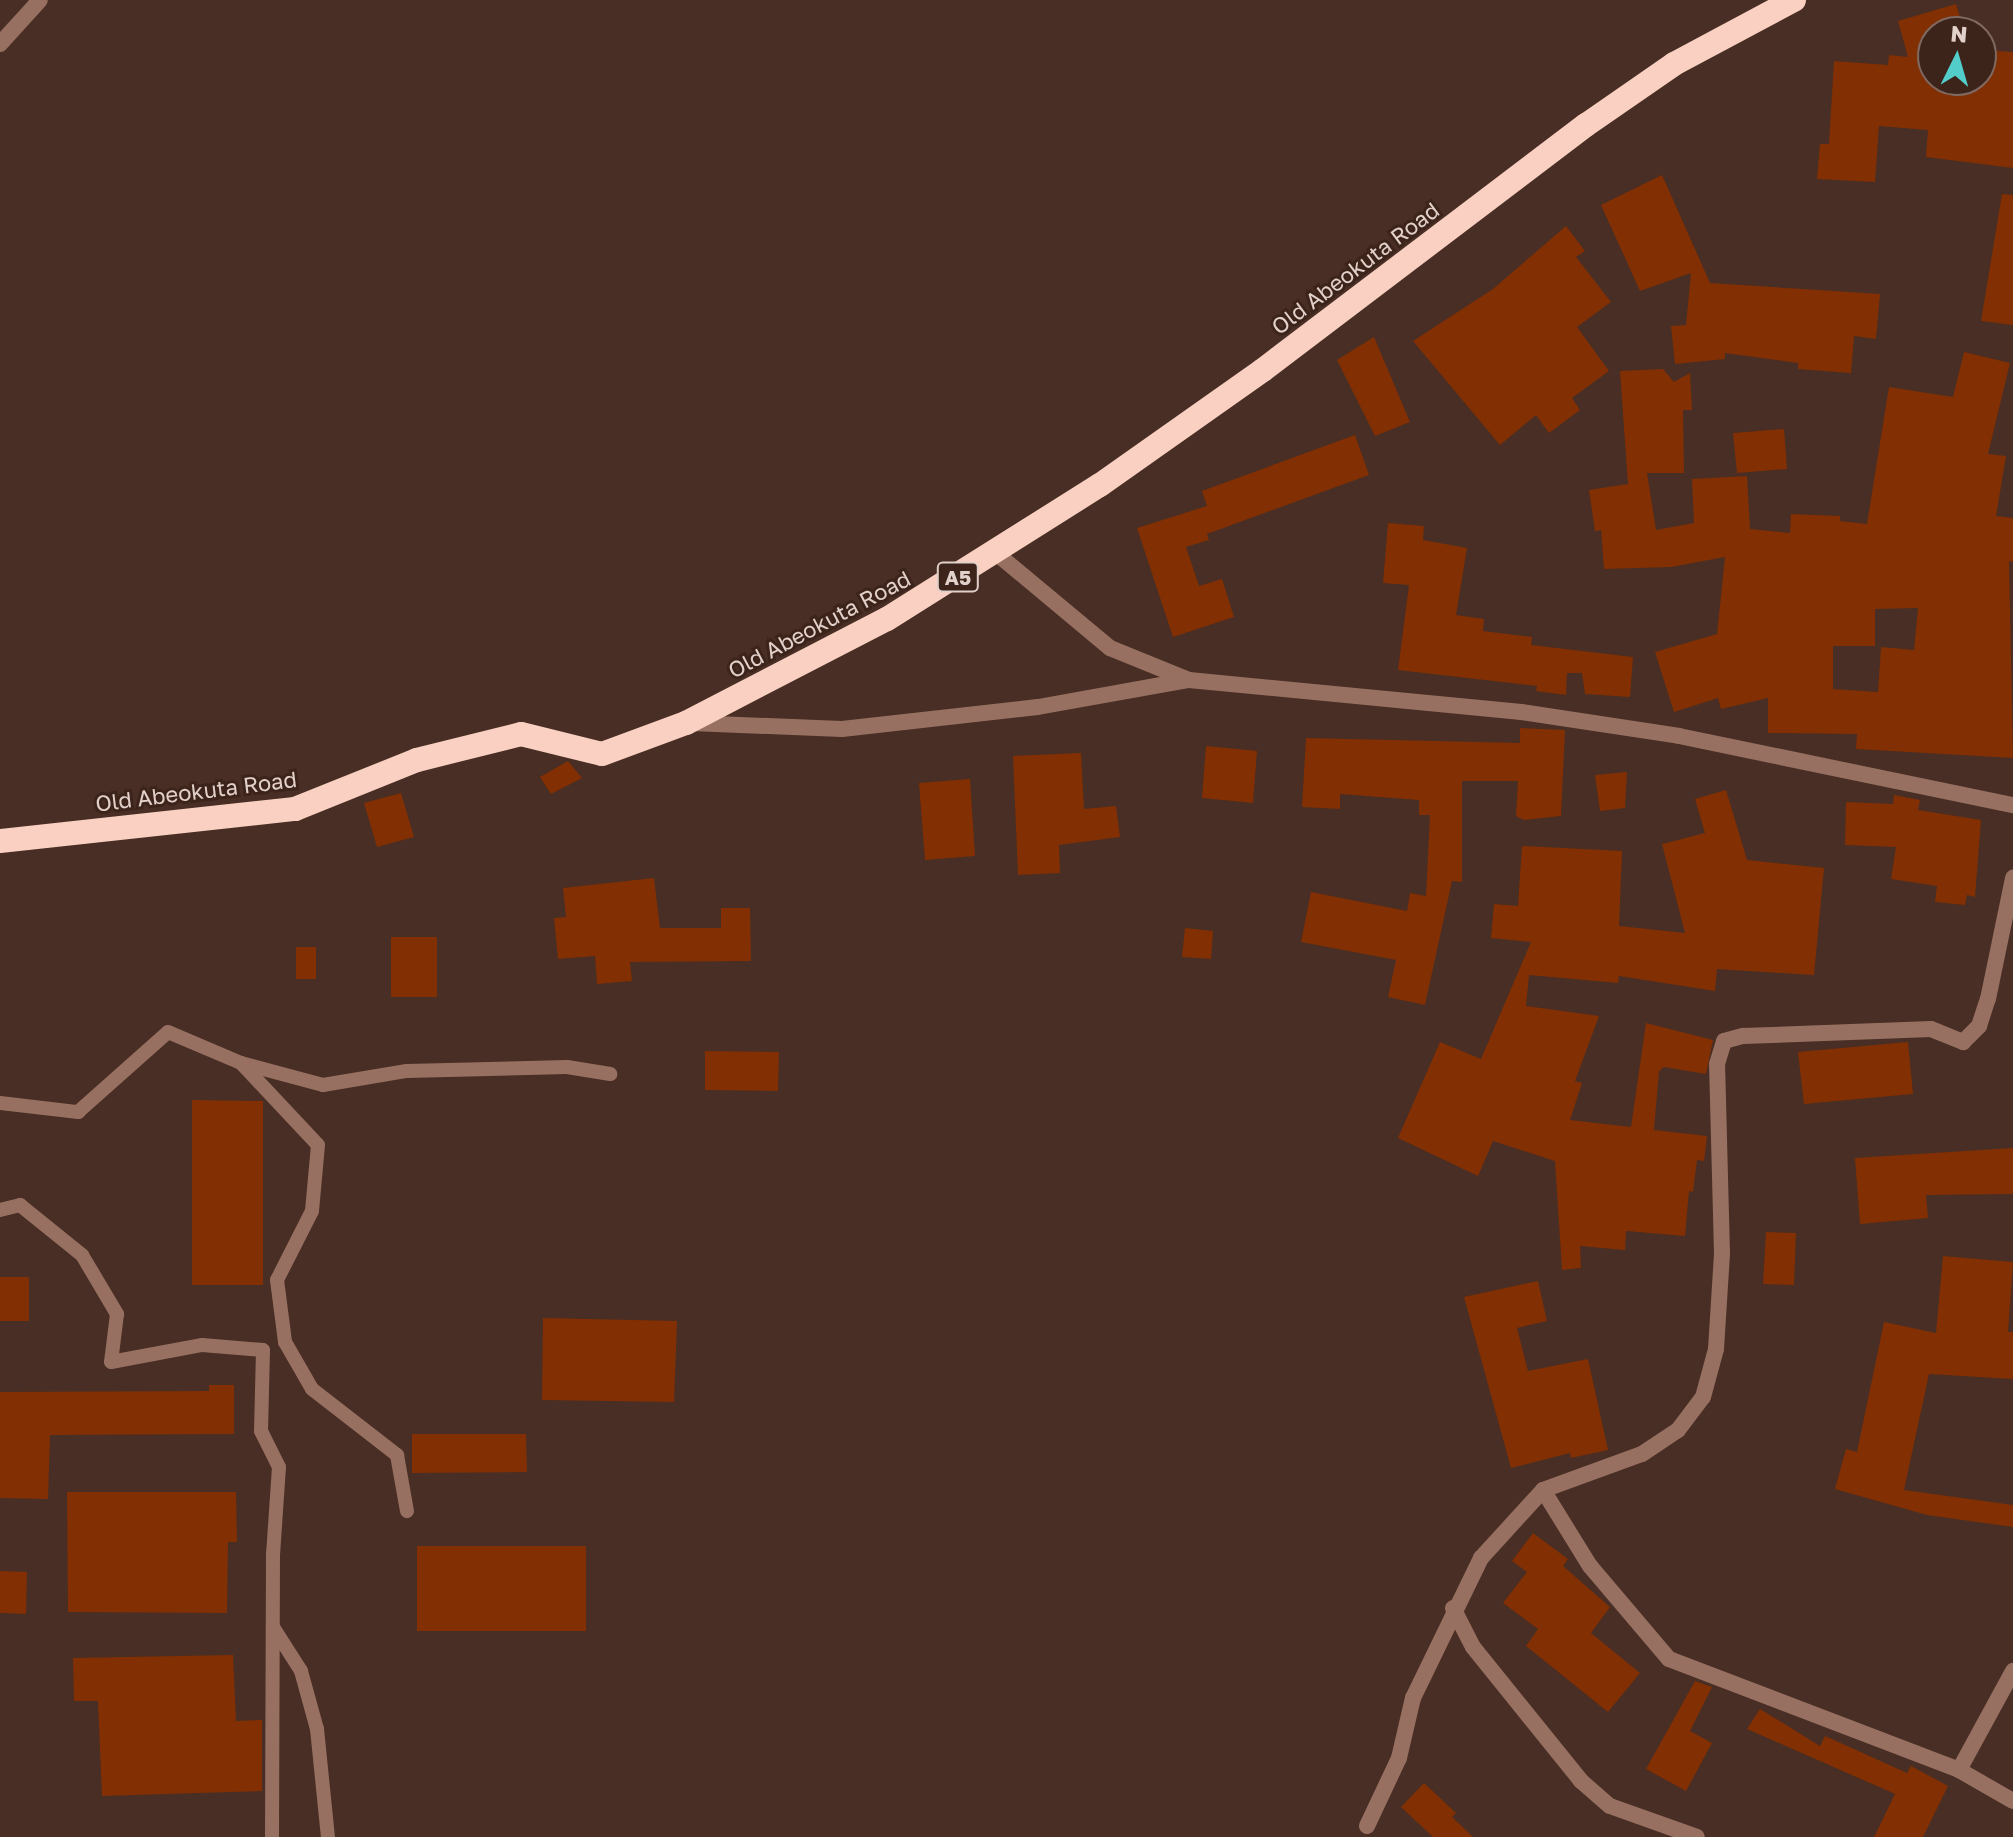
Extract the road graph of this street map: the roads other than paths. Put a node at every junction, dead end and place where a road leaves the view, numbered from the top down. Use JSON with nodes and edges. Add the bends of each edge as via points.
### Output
{"nodes":[{"id":1,"x":40,"y":0,"type":"edge"},
{"id":2,"x":1794,"y":0,"type":"edge"},
{"id":3,"x":0,"y":44,"type":"edge"},
{"id":4,"x":996,"y":553,"type":"junction"},
{"id":5,"x":1189,"y":680,"type":"junction"},
{"id":6,"x":686,"y":723,"type":"junction"},
{"id":7,"x":2013,"y":805,"type":"edge"},
{"id":8,"x":0,"y":841,"type":"edge"},
{"id":9,"x":2013,"y":878,"type":"edge"},
{"id":10,"x":241,"y":1063,"type":"junction"},
{"id":11,"x":610,"y":1074,"type":"dead end"},
{"id":12,"x":0,"y":1103,"type":"edge"},
{"id":13,"x":0,"y":1210,"type":"edge"},
{"id":14,"x":1543,"y":1490,"type":"junction"},
{"id":15,"x":407,"y":1511,"type":"dead end"},
{"id":16,"x":1453,"y":1608,"type":"junction"},
{"id":17,"x":273,"y":1626,"type":"junction"},
{"id":18,"x":2013,"y":1671,"type":"edge"},
{"id":19,"x":1959,"y":1770,"type":"junction"},
{"id":20,"x":2013,"y":1801,"type":"edge"},
{"id":21,"x":1367,"y":1826,"type":"dead end"},
{"id":22,"x":272,"y":1837,"type":"edge"},
{"id":23,"x":328,"y":1837,"type":"edge"},
{"id":24,"x":1697,"y":1837,"type":"edge"}],
"edges":[{"from":1,"to":3,"type":"street"},
{"from":2,"to":4,"type":"highway","name":"Old Abeokuta Road","number":"A5","via":[[1674,64],[1263,370]]},
{"from":4,"to":5,"type":"street","via":[[1110,648]]},
{"from":4,"to":6,"type":"highway","name":"Old Abeokuta Road","number":"A5","via":[[874,626]]},
{"from":5,"to":6,"type":"street","via":[[1038,707],[842,729]]},
{"from":5,"to":7,"type":"street","via":[[1521,712],[1679,736]]},
{"from":6,"to":8,"type":"highway","name":"Old Abeokuta Road","number":"A5","via":[[602,754],[521,734],[417,760],[295,809]]},
{"from":9,"to":14,"type":"street","via":[[1988,999],[1979,1026],[1963,1042],[1931,1029],[1724,1041],[1717,1064],[1722,1253],[1716,1349],[1703,1397],[1678,1430],[1642,1454]]},
{"from":10,"to":11,"type":"lane","via":[[323,1085],[407,1071],[567,1067]]},
{"from":10,"to":12,"type":"lane","via":[[168,1032],[78,1112]]},
{"from":10,"to":15,"type":"lane","via":[[318,1145],[312,1211],[277,1280],[285,1342],[312,1389],[397,1455]]},
{"from":13,"to":17,"type":"lane","via":[[20,1205],[82,1255],[117,1314],[111,1362],[202,1345],[263,1350],[261,1431],[279,1467]]},
{"from":14,"to":16,"type":"street","via":[[1481,1558]]},
{"from":14,"to":19,"type":"street","via":[[1590,1566],[1669,1659]]},
{"from":16,"to":21,"type":"street","via":[[1413,1698],[1399,1758]]},
{"from":16,"to":24,"type":"street","via":[[1473,1647],[1581,1781],[1610,1806]]},
{"from":17,"to":22,"type":"lane"},
{"from":17,"to":23,"type":"lane","via":[[301,1671],[317,1729]]},
{"from":18,"to":19,"type":"street"},
{"from":19,"to":20,"type":"street"}]}
